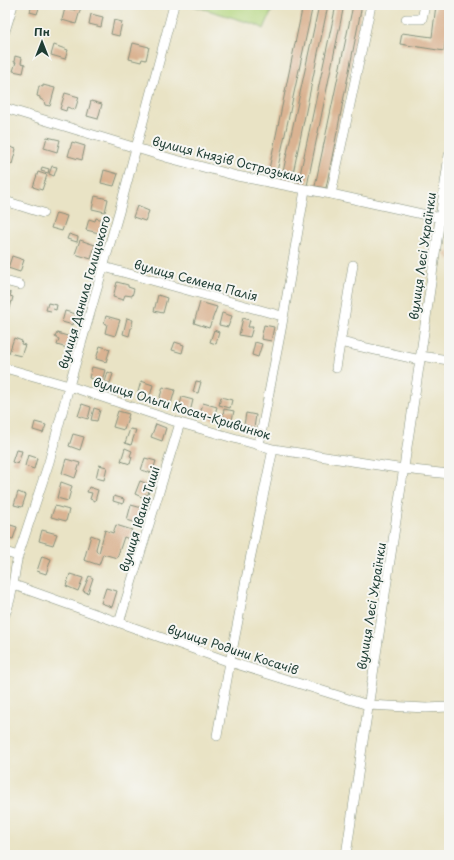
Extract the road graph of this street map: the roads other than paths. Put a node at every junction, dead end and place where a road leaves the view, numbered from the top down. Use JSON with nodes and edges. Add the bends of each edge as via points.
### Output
{"nodes":[{"id":1,"x":13,"y":5,"type":"edge"},
{"id":2,"x":174,"y":5,"type":"edge"},
{"id":3,"x":371,"y":5,"type":"edge"},
{"id":4,"x":425,"y":5,"type":"edge"},
{"id":5,"x":406,"y":19,"type":"dead end"},
{"id":6,"x":5,"y":31,"type":"edge"},
{"id":7,"x":5,"y":108,"type":"edge"},
{"id":8,"x":135,"y":148,"type":"junction"},
{"id":9,"x":449,"y":155,"type":"edge"},
{"id":10,"x":305,"y":190,"type":"junction"},
{"id":11,"x":331,"y":194,"type":"junction"},
{"id":12,"x":5,"y":201,"type":"edge"},
{"id":13,"x":43,"y":213,"type":"dead end"},
{"id":14,"x":440,"y":218,"type":"junction"},
{"id":15,"x":449,"y":220,"type":"edge"},
{"id":16,"x":353,"y":265,"type":"dead end"},
{"id":17,"x":104,"y":266,"type":"junction"},
{"id":18,"x":5,"y":281,"type":"edge"},
{"id":19,"x":20,"y":285,"type":"dead end"},
{"id":20,"x":282,"y":316,"type":"junction"},
{"id":21,"x":340,"y":342,"type":"junction"},
{"id":22,"x":420,"y":358,"type":"junction"},
{"id":23,"x":449,"y":360,"type":"edge"},
{"id":24,"x":5,"y":368,"type":"edge"},
{"id":25,"x":336,"y":368,"type":"dead end"},
{"id":26,"x":69,"y":386,"type":"junction"},
{"id":27,"x":180,"y":423,"type":"junction"},
{"id":28,"x":259,"y":445,"type":"junction"},
{"id":29,"x":273,"y":449,"type":"junction"},
{"id":30,"x":404,"y":470,"type":"junction"},
{"id":31,"x":449,"y":474,"type":"edge"},
{"id":32,"x":5,"y":552,"type":"edge"},
{"id":33,"x":18,"y":556,"type":"junction"},
{"id":34,"x":14,"y":585,"type":"junction"},
{"id":35,"x":5,"y":614,"type":"edge"},
{"id":36,"x":119,"y":623,"type":"junction"},
{"id":37,"x":230,"y":662,"type":"junction"},
{"id":38,"x":368,"y":704,"type":"junction"},
{"id":39,"x":449,"y":707,"type":"edge"},
{"id":40,"x":218,"y":736,"type":"dead end"},
{"id":41,"x":346,"y":855,"type":"edge"}],
"edges":[{"from":1,"to":6,"type":"street"},
{"from":2,"to":8,"type":"street","name":"вулиця Данила Галицького"},
{"from":3,"to":11,"type":"street"},
{"from":4,"to":5,"type":"street","via":[[422,19]]},
{"from":7,"to":8,"type":"street","name":"вулиця Князів Острозьких"},
{"from":8,"to":10,"type":"street","name":"вулиця Князів Острозьких","via":[[229,174]]},
{"from":8,"to":17,"type":"street","name":"вулиця Данила Галицького"},
{"from":9,"to":14,"type":"street","name":"вулиця Лесі Українки"},
{"from":10,"to":11,"type":"street","name":"вулиця Князів Острозьких"},
{"from":10,"to":20,"type":"street"},
{"from":11,"to":14,"type":"street","name":"вулиця Князів Острозьких"},
{"from":12,"to":13,"type":"street"},
{"from":14,"to":15,"type":"street","name":"вулиця Князів Острозьких"},
{"from":14,"to":22,"type":"street","name":"вулиця Лесі Українки"},
{"from":16,"to":21,"type":"street"},
{"from":17,"to":20,"type":"street","name":"вулиця Семена Палія"},
{"from":17,"to":26,"type":"street","name":"вулиця Данила Галицького"},
{"from":18,"to":19,"type":"street"},
{"from":20,"to":28,"type":"street"},
{"from":21,"to":22,"type":"street"},
{"from":21,"to":25,"type":"street"},
{"from":22,"to":23,"type":"street"},
{"from":22,"to":30,"type":"street","name":"вулиця Лесі Українки"},
{"from":24,"to":26,"type":"street","name":"вулиця Ольги Косач-Кривинюк"},
{"from":26,"to":27,"type":"street","name":"вулиця Ольги Косач-Кривинюк"},
{"from":26,"to":33,"type":"street","name":"вулиця Данила Галицького","via":[[49,462]]},
{"from":27,"to":28,"type":"street","name":"вулиця Ольги Косач-Кривинюк"},
{"from":27,"to":36,"type":"street","name":"вулиця Івана Тиші"},
{"from":28,"to":29,"type":"street","name":"вулиця Ольги Косач-Кривинюк"},
{"from":29,"to":30,"type":"street","name":"вулиця Ольги Косач-Кривинюк"},
{"from":29,"to":37,"type":"street"},
{"from":30,"to":31,"type":"street","name":"вулиця Ольги Косач-Кривинюк"},
{"from":30,"to":38,"type":"street","name":"вулиця Лесі Українки"},
{"from":32,"to":33,"type":"street"},
{"from":33,"to":34,"type":"street","name":"вулиця Данила Галицького"},
{"from":34,"to":35,"type":"street","name":"вулиця Данила Галицького"},
{"from":34,"to":36,"type":"street","name":"вулиця Родини Косачів"},
{"from":36,"to":37,"type":"street","name":"вулиця Родини Косачів"},
{"from":37,"to":38,"type":"street","name":"вулиця Родини Косачів"},
{"from":37,"to":40,"type":"street"},
{"from":38,"to":39,"type":"street","name":"вулиця Родини Косачів"},
{"from":38,"to":41,"type":"street","name":"вулиця Лесі Українки"}]}
